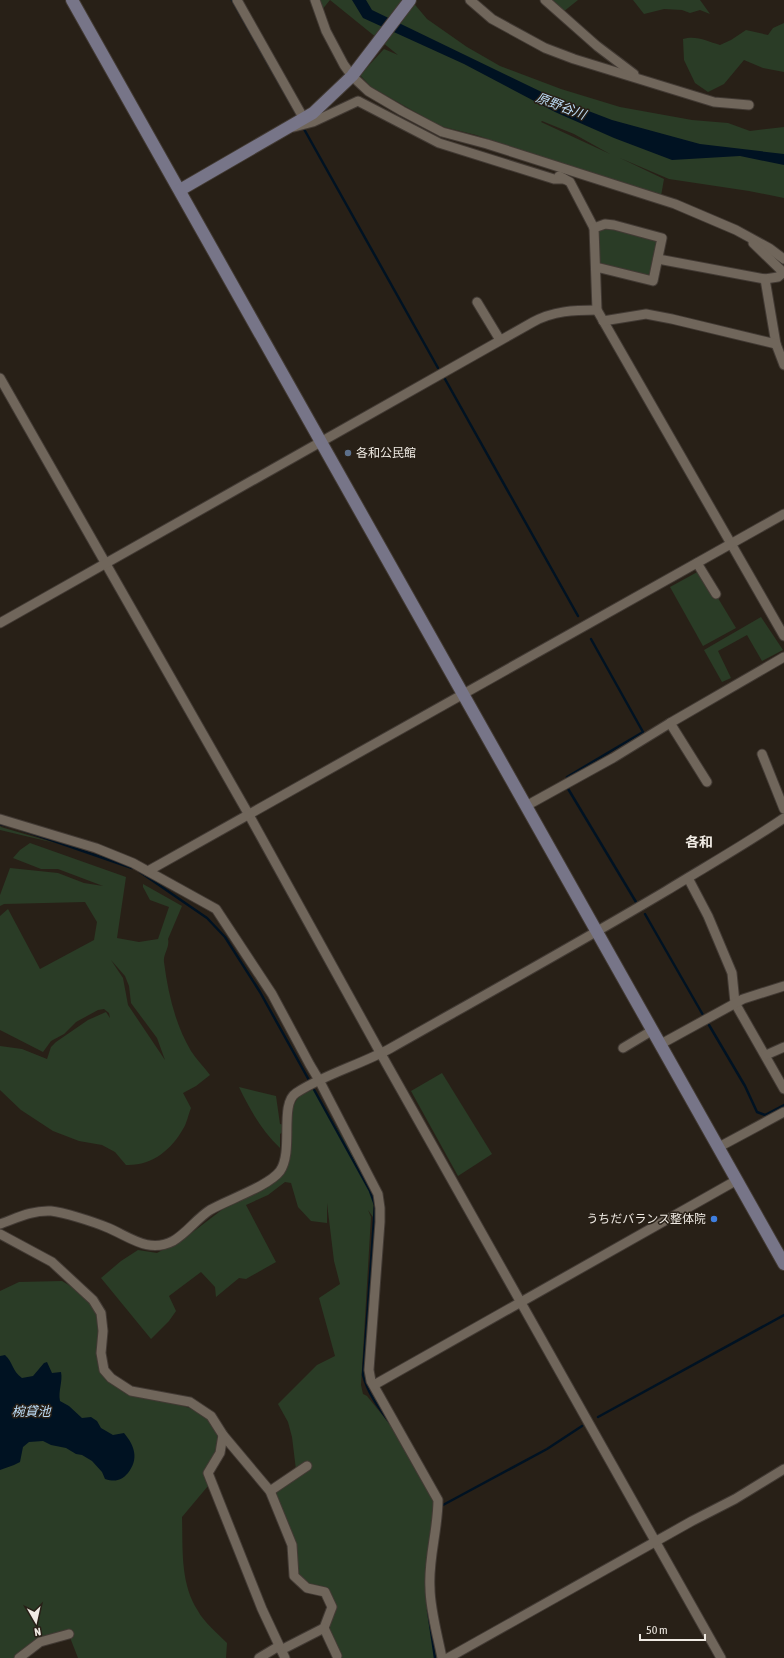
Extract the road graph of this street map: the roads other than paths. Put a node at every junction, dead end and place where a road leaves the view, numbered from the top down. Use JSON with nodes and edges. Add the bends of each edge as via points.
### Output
{"nodes":[{"id":1,"x":72,"y":0,"type":"edge"},
{"id":2,"x":237,"y":0,"type":"edge"},
{"id":3,"x":410,"y":0,"type":"edge"},
{"id":4,"x":470,"y":0,"type":"edge"},
{"id":5,"x":545,"y":0,"type":"edge"},
{"id":6,"x":315,"y":1,"type":"edge"},
{"id":7,"x":353,"y":74,"type":"junction"},
{"id":8,"x":643,"y":80,"type":"junction"},
{"id":9,"x":749,"y":105,"type":"dead end"},
{"id":10,"x":304,"y":119,"type":"junction"},
{"id":11,"x":290,"y":127,"type":"junction"},
{"id":12,"x":474,"y":141,"type":"junction"},
{"id":13,"x":564,"y":179,"type":"junction"},
{"id":14,"x":180,"y":190,"type":"junction"},
{"id":15,"x":594,"y":228,"type":"junction"},
{"id":16,"x":744,"y":234,"type":"junction"},
{"id":17,"x":658,"y":259,"type":"junction"},
{"id":18,"x":784,"y":259,"type":"edge"},
{"id":19,"x":596,"y":267,"type":"junction"},
{"id":20,"x":784,"y":272,"type":"edge"},
{"id":21,"x":765,"y":279,"type":"junction"},
{"id":22,"x":477,"y":302,"type":"dead end"},
{"id":23,"x":597,"y":310,"type":"junction"},
{"id":24,"x":603,"y":322,"type":"junction"},
{"id":25,"x":500,"y":340,"type":"junction"},
{"id":26,"x":776,"y":344,"type":"junction"},
{"id":27,"x":784,"y":365,"type":"edge"},
{"id":28,"x":0,"y":378,"type":"edge"},
{"id":29,"x":321,"y":441,"type":"junction"},
{"id":30,"x":784,"y":514,"type":"edge"},
{"id":31,"x":731,"y":544,"type":"junction"},
{"id":32,"x":697,"y":563,"type":"junction"},
{"id":33,"x":105,"y":564,"type":"junction"},
{"id":34,"x":716,"y":594,"type":"dead end"},
{"id":35,"x":0,"y":624,"type":"edge"},
{"id":36,"x":781,"y":625,"type":"edge"},
{"id":37,"x":784,"y":636,"type":"edge"},
{"id":38,"x":784,"y":657,"type":"edge"},
{"id":39,"x":464,"y":694,"type":"junction"},
{"id":40,"x":670,"y":723,"type":"junction"},
{"id":41,"x":762,"y":754,"type":"dead end"},
{"id":42,"x":707,"y":782,"type":"dead end"},
{"id":43,"x":526,"y":806,"type":"junction"},
{"id":44,"x":784,"y":809,"type":"edge"},
{"id":45,"x":249,"y":815,"type":"junction"},
{"id":46,"x":0,"y":819,"type":"edge"},
{"id":47,"x":783,"y":821,"type":"edge"},
{"id":48,"x":148,"y":871,"type":"junction"},
{"id":49,"x":688,"y":878,"type":"junction"},
{"id":50,"x":597,"y":931,"type":"junction"},
{"id":51,"x":784,"y":986,"type":"edge"},
{"id":52,"x":735,"y":1002,"type":"junction"},
{"id":53,"x":653,"y":1030,"type":"junction"},
{"id":54,"x":661,"y":1044,"type":"junction"},
{"id":55,"x":784,"y":1047,"type":"edge"},
{"id":56,"x":623,"y":1048,"type":"dead end"},
{"id":57,"x":381,"y":1054,"type":"junction"},
{"id":58,"x":766,"y":1055,"type":"junction"},
{"id":59,"x":319,"y":1080,"type":"junction"},
{"id":60,"x":784,"y":1089,"type":"edge"},
{"id":61,"x":784,"y":1112,"type":"edge"},
{"id":62,"x":719,"y":1148,"type":"junction"},
{"id":63,"x":737,"y":1180,"type":"junction"},
{"id":64,"x":0,"y":1224,"type":"edge"},
{"id":65,"x":0,"y":1234,"type":"edge"},
{"id":66,"x":784,"y":1264,"type":"edge"},
{"id":67,"x":521,"y":1302,"type":"junction"},
{"id":68,"x":374,"y":1385,"type":"junction"},
{"id":69,"x":223,"y":1435,"type":"junction"},
{"id":70,"x":307,"y":1466,"type":"dead end"},
{"id":71,"x":784,"y":1469,"type":"edge"},
{"id":72,"x":270,"y":1490,"type":"junction"},
{"id":73,"x":656,"y":1541,"type":"junction"},
{"id":74,"x":324,"y":1628,"type":"junction"},
{"id":75,"x":69,"y":1634,"type":"dead end"},
{"id":76,"x":282,"y":1651,"type":"edge"},
{"id":77,"x":337,"y":1656,"type":"dead end"},
{"id":78,"x":19,"y":1658,"type":"edge"},
{"id":79,"x":259,"y":1658,"type":"edge"},
{"id":80,"x":442,"y":1658,"type":"edge"},
{"id":81,"x":448,"y":1658,"type":"edge"},
{"id":82,"x":721,"y":1658,"type":"edge"}],
"edges":[{"from":1,"to":14,"type":"street"},
{"from":2,"to":10,"type":"street"},
{"from":3,"to":7,"type":"street"},
{"from":4,"to":8,"type":"street","via":[[492,19],[545,48]]},
{"from":5,"to":8,"type":"street","via":[[622,66]]},
{"from":6,"to":7,"type":"street","via":[[326,31],[344,65]]},
{"from":7,"to":10,"type":"street"},
{"from":7,"to":12,"type":"street","via":[[368,91],[402,111],[442,132]]},
{"from":8,"to":9,"type":"street","via":[[714,102]]},
{"from":10,"to":11,"type":"street"},
{"from":11,"to":13,"type":"street","via":[[313,122],[358,101],[439,143],[554,179]]},
{"from":11,"to":14,"type":"street"},
{"from":12,"to":13,"type":"street","via":[[505,157]]},
{"from":12,"to":16,"type":"street","via":[[675,204]]},
{"from":13,"to":15,"type":"street","via":[[570,182]]},
{"from":14,"to":29,"type":"street"},
{"from":15,"to":17,"type":"street","via":[[605,224],[614,225],[662,238]]},
{"from":15,"to":19,"type":"street"},
{"from":16,"to":18,"type":"street"},
{"from":16,"to":20,"type":"street"},
{"from":17,"to":19,"type":"street","via":[[652,281]]},
{"from":17,"to":21,"type":"street"},
{"from":19,"to":23,"type":"street"},
{"from":20,"to":21,"type":"street","via":[[778,278]]},
{"from":21,"to":26,"type":"street"},
{"from":22,"to":25,"type":"street"},
{"from":23,"to":24,"type":"street"},
{"from":23,"to":25,"type":"street","via":[[569,311],[544,316]]},
{"from":24,"to":26,"type":"street","via":[[646,314]]},
{"from":24,"to":31,"type":"street"},
{"from":25,"to":29,"type":"street"},
{"from":26,"to":27,"type":"street"},
{"from":28,"to":33,"type":"street"},
{"from":29,"to":33,"type":"street"},
{"from":29,"to":39,"type":"street"},
{"from":30,"to":31,"type":"street"},
{"from":31,"to":32,"type":"street"},
{"from":31,"to":36,"type":"street"},
{"from":32,"to":34,"type":"street"},
{"from":32,"to":39,"type":"street"},
{"from":33,"to":35,"type":"street"},
{"from":33,"to":45,"type":"street"},
{"from":36,"to":37,"type":"street"},
{"from":38,"to":40,"type":"street"},
{"from":39,"to":43,"type":"street"},
{"from":39,"to":45,"type":"street"},
{"from":40,"to":42,"type":"street"},
{"from":40,"to":43,"type":"street"},
{"from":41,"to":44,"type":"street"},
{"from":43,"to":50,"type":"street"},
{"from":45,"to":48,"type":"street"},
{"from":45,"to":57,"type":"street"},
{"from":46,"to":48,"type":"street","via":[[96,848]]},
{"from":47,"to":49,"type":"street"},
{"from":48,"to":59,"type":"street","via":[[216,909],[272,994]]},
{"from":49,"to":50,"type":"street"},
{"from":49,"to":52,"type":"street","via":[[708,916],[732,973]]},
{"from":50,"to":53,"type":"street"},
{"from":50,"to":57,"type":"street"},
{"from":51,"to":52,"type":"street"},
{"from":52,"to":54,"type":"street"},
{"from":52,"to":58,"type":"street"},
{"from":53,"to":54,"type":"street"},
{"from":53,"to":56,"type":"street"},
{"from":54,"to":62,"type":"street"},
{"from":55,"to":58,"type":"street"},
{"from":57,"to":59,"type":"street"},
{"from":57,"to":67,"type":"street"},
{"from":58,"to":60,"type":"street"},
{"from":59,"to":64,"type":"street","via":[[293,1095],[288,1103],[287,1153],[280,1171],[268,1182],[207,1212],[173,1241],[158,1246],[143,1245],[106,1227],[53,1212],[33,1212]]},
{"from":59,"to":68,"type":"street","via":[[378,1194],[380,1222],[369,1370]]},
{"from":61,"to":62,"type":"street"},
{"from":62,"to":63,"type":"street"},
{"from":63,"to":66,"type":"street"},
{"from":63,"to":67,"type":"street"},
{"from":65,"to":69,"type":"street","via":[[52,1262],[93,1300],[101,1312],[101,1353],[104,1370],[111,1378],[131,1391],[190,1402],[211,1416]]},
{"from":67,"to":68,"type":"street"},
{"from":67,"to":73,"type":"street"},
{"from":68,"to":80,"type":"street","via":[[438,1500],[430,1589]]},
{"from":69,"to":72,"type":"street"},
{"from":69,"to":76,"type":"street","via":[[220,1453],[208,1474],[262,1609]]},
{"from":70,"to":72,"type":"street"},
{"from":71,"to":73,"type":"street"},
{"from":72,"to":74,"type":"street","via":[[292,1545],[294,1576],[307,1588],[325,1592],[332,1607]]},
{"from":73,"to":81,"type":"street"},
{"from":73,"to":82,"type":"street"},
{"from":74,"to":76,"type":"street"},
{"from":74,"to":77,"type":"street"},
{"from":75,"to":78,"type":"street","via":[[40,1642]]},
{"from":76,"to":79,"type":"street"}]}
